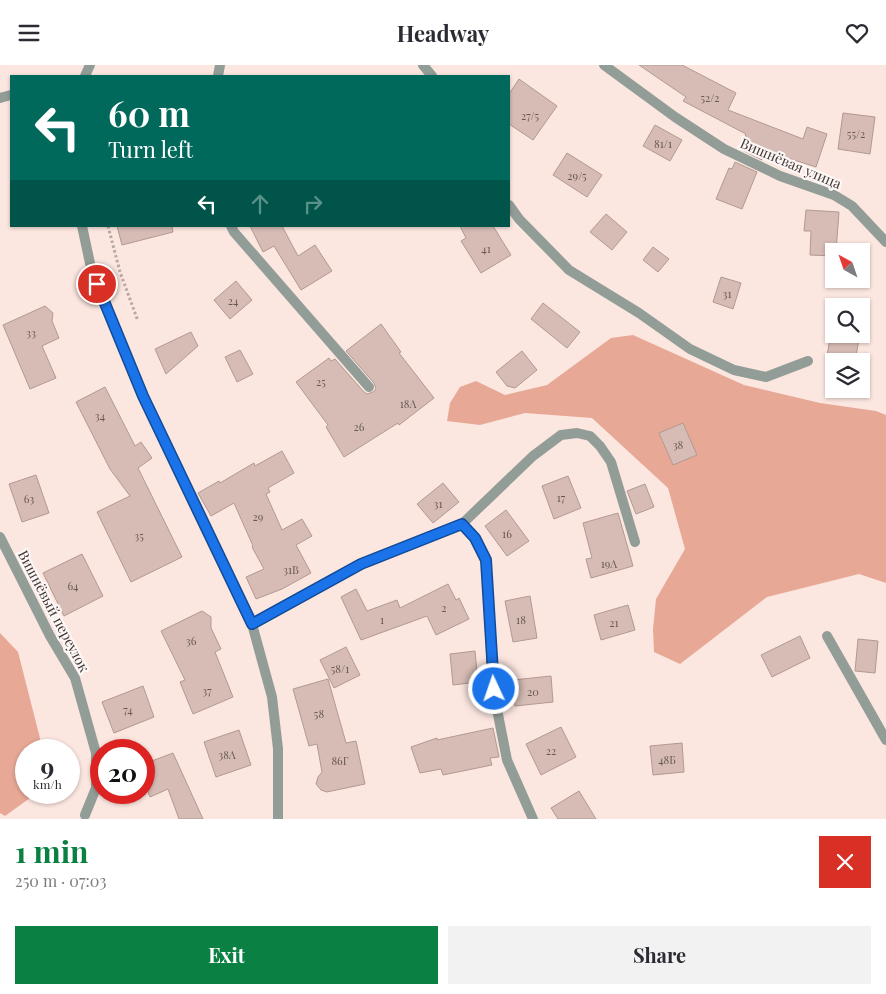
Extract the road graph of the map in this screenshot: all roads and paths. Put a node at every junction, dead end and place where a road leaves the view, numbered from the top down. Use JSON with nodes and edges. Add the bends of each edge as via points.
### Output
{"nodes":[{"id":1,"x":423,"y":65,"type":"edge"},
{"id":2,"x":604,"y":65,"type":"edge"},
{"id":3,"x":431,"y":75,"type":"edge"},
{"id":4,"x":510,"y":206,"type":"edge"},
{"id":5,"x":82,"y":227,"type":"edge"},
{"id":6,"x":108,"y":227,"type":"edge"},
{"id":7,"x":232,"y":227,"type":"edge"},
{"id":8,"x":886,"y":243,"type":"edge"},
{"id":9,"x":138,"y":321,"type":"dead end"},
{"id":10,"x":808,"y":361,"type":"dead end"},
{"id":11,"x":369,"y":387,"type":"dead end"},
{"id":12,"x":462,"y":524,"type":"junction"},
{"id":13,"x":0,"y":537,"type":"edge"},
{"id":14,"x":635,"y":542,"type":"dead end"},
{"id":15,"x":252,"y":624,"type":"junction"},
{"id":16,"x":827,"y":635,"type":"dead end"},
{"id":17,"x":886,"y":740,"type":"edge"},
{"id":18,"x":86,"y":815,"type":"dead end"},
{"id":19,"x":278,"y":819,"type":"edge"},
{"id":20,"x":533,"y":819,"type":"edge"}],
"edges":[{"from":1,"to":3,"type":"street"},
{"from":2,"to":8,"type":"street","name":"Вишнёвая улица","via":[[724,149],[780,176],[834,195],[852,206]]},
{"from":4,"to":10,"type":"street","via":[[570,270],[690,349],[734,370],[766,377]]},
{"from":5,"to":15,"type":"street","via":[[91,268],[143,396]]},
{"from":6,"to":9,"type":"path"},
{"from":7,"to":11,"type":"street"},
{"from":12,"to":14,"type":"street","via":[[533,456],[561,435],[577,433],[590,436],[611,461]]},
{"from":12,"to":15,"type":"street","via":[[361,564]]},
{"from":12,"to":20,"type":"street","via":[[475,538],[486,560],[494,689],[507,760]]},
{"from":13,"to":18,"type":"street","name":"Вишнёвый переулок","via":[[75,678],[96,753],[96,788]]},
{"from":15,"to":19,"type":"street","via":[[273,706],[278,749]]},
{"from":16,"to":17,"type":"street"}]}
